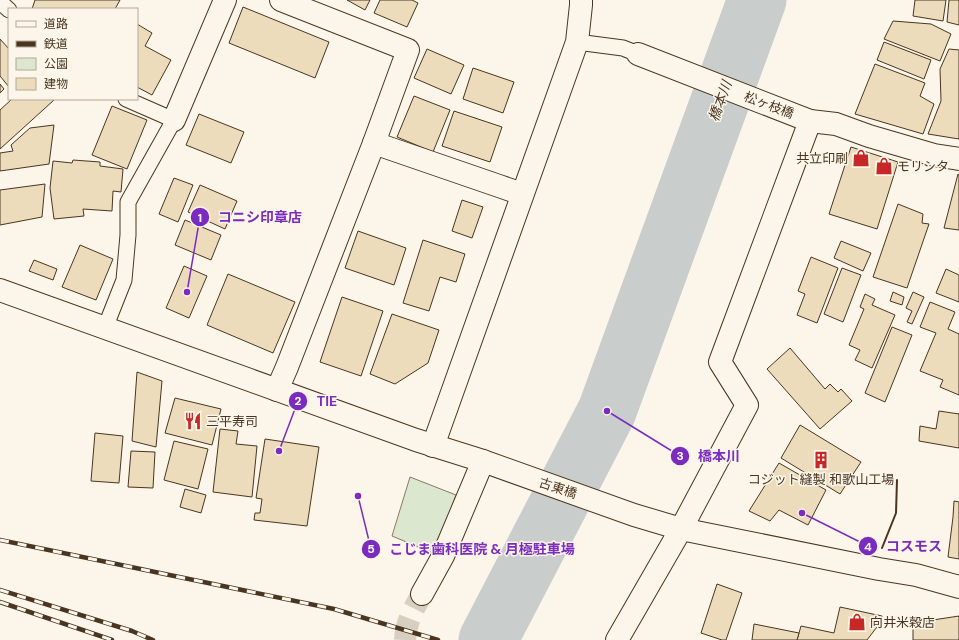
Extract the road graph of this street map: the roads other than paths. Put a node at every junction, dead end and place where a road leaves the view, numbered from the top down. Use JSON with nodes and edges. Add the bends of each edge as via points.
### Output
{"nodes":[{"id":1,"x":225,"y":0,"type":"edge"},
{"id":2,"x":281,"y":0,"type":"edge"},
{"id":3,"x":580,"y":0,"type":"edge"},
{"id":4,"x":0,"y":2,"type":"edge"},
{"id":5,"x":8,"y":9,"type":"edge"},
{"id":6,"x":577,"y":42,"type":"junction"},
{"id":7,"x":638,"y":54,"type":"joint"},
{"id":8,"x":128,"y":100,"type":"edge"},
{"id":9,"x":174,"y":120,"type":"junction"},
{"id":10,"x":810,"y":121,"type":"junction"},
{"id":11,"x":374,"y":143,"type":"junction"},
{"id":12,"x":959,"y":159,"type":"edge"},
{"id":13,"x":522,"y":194,"type":"junction"},
{"id":14,"x":0,"y":290,"type":"edge"},
{"id":15,"x":106,"y":328,"type":"junction"},
{"id":16,"x":277,"y":390,"type":"junction"},
{"id":17,"x":433,"y":446,"type":"junction"},
{"id":18,"x":483,"y":462,"type":"junction"},
{"id":19,"x":681,"y":529,"type":"junction"},
{"id":20,"x":959,"y":587,"type":"edge"},
{"id":21,"x":422,"y":594,"type":"tunnel mouth"},
{"id":22,"x":617,"y":640,"type":"edge"}],
"edges":[{"from":1,"to":9,"type":"street"},
{"from":2,"to":11,"type":"street","via":[[408,50]]},
{"from":3,"to":6,"type":"street"},
{"from":4,"to":5,"type":"lane"},
{"from":6,"to":7,"type":"lane","via":[[623,48]]},
{"from":6,"to":13,"type":"street"},
{"from":7,"to":10,"type":"street","name":"松ヶ枝橋"},
{"from":8,"to":9,"type":"lane"},
{"from":9,"to":15,"type":"lane","via":[[128,202],[124,280]]},
{"from":10,"to":12,"type":"street","name":"松ヶ枝橋","via":[[836,124],[934,155]]},
{"from":10,"to":19,"type":"street","via":[[720,362],[747,405]]},
{"from":11,"to":13,"type":"street"},
{"from":11,"to":16,"type":"street"},
{"from":13,"to":17,"type":"street"},
{"from":14,"to":15,"type":"street","name":"古東橋"},
{"from":15,"to":16,"type":"street","name":"古東橋"},
{"from":16,"to":17,"type":"street","name":"古東橋"},
{"from":17,"to":18,"type":"street","name":"古東橋"},
{"from":18,"to":19,"type":"street","name":"古東橋"},
{"from":18,"to":21,"type":"street","via":[[443,556]]},
{"from":19,"to":20,"type":"street","name":"古東橋","via":[[916,575]]},
{"from":19,"to":22,"type":"street"}]}
